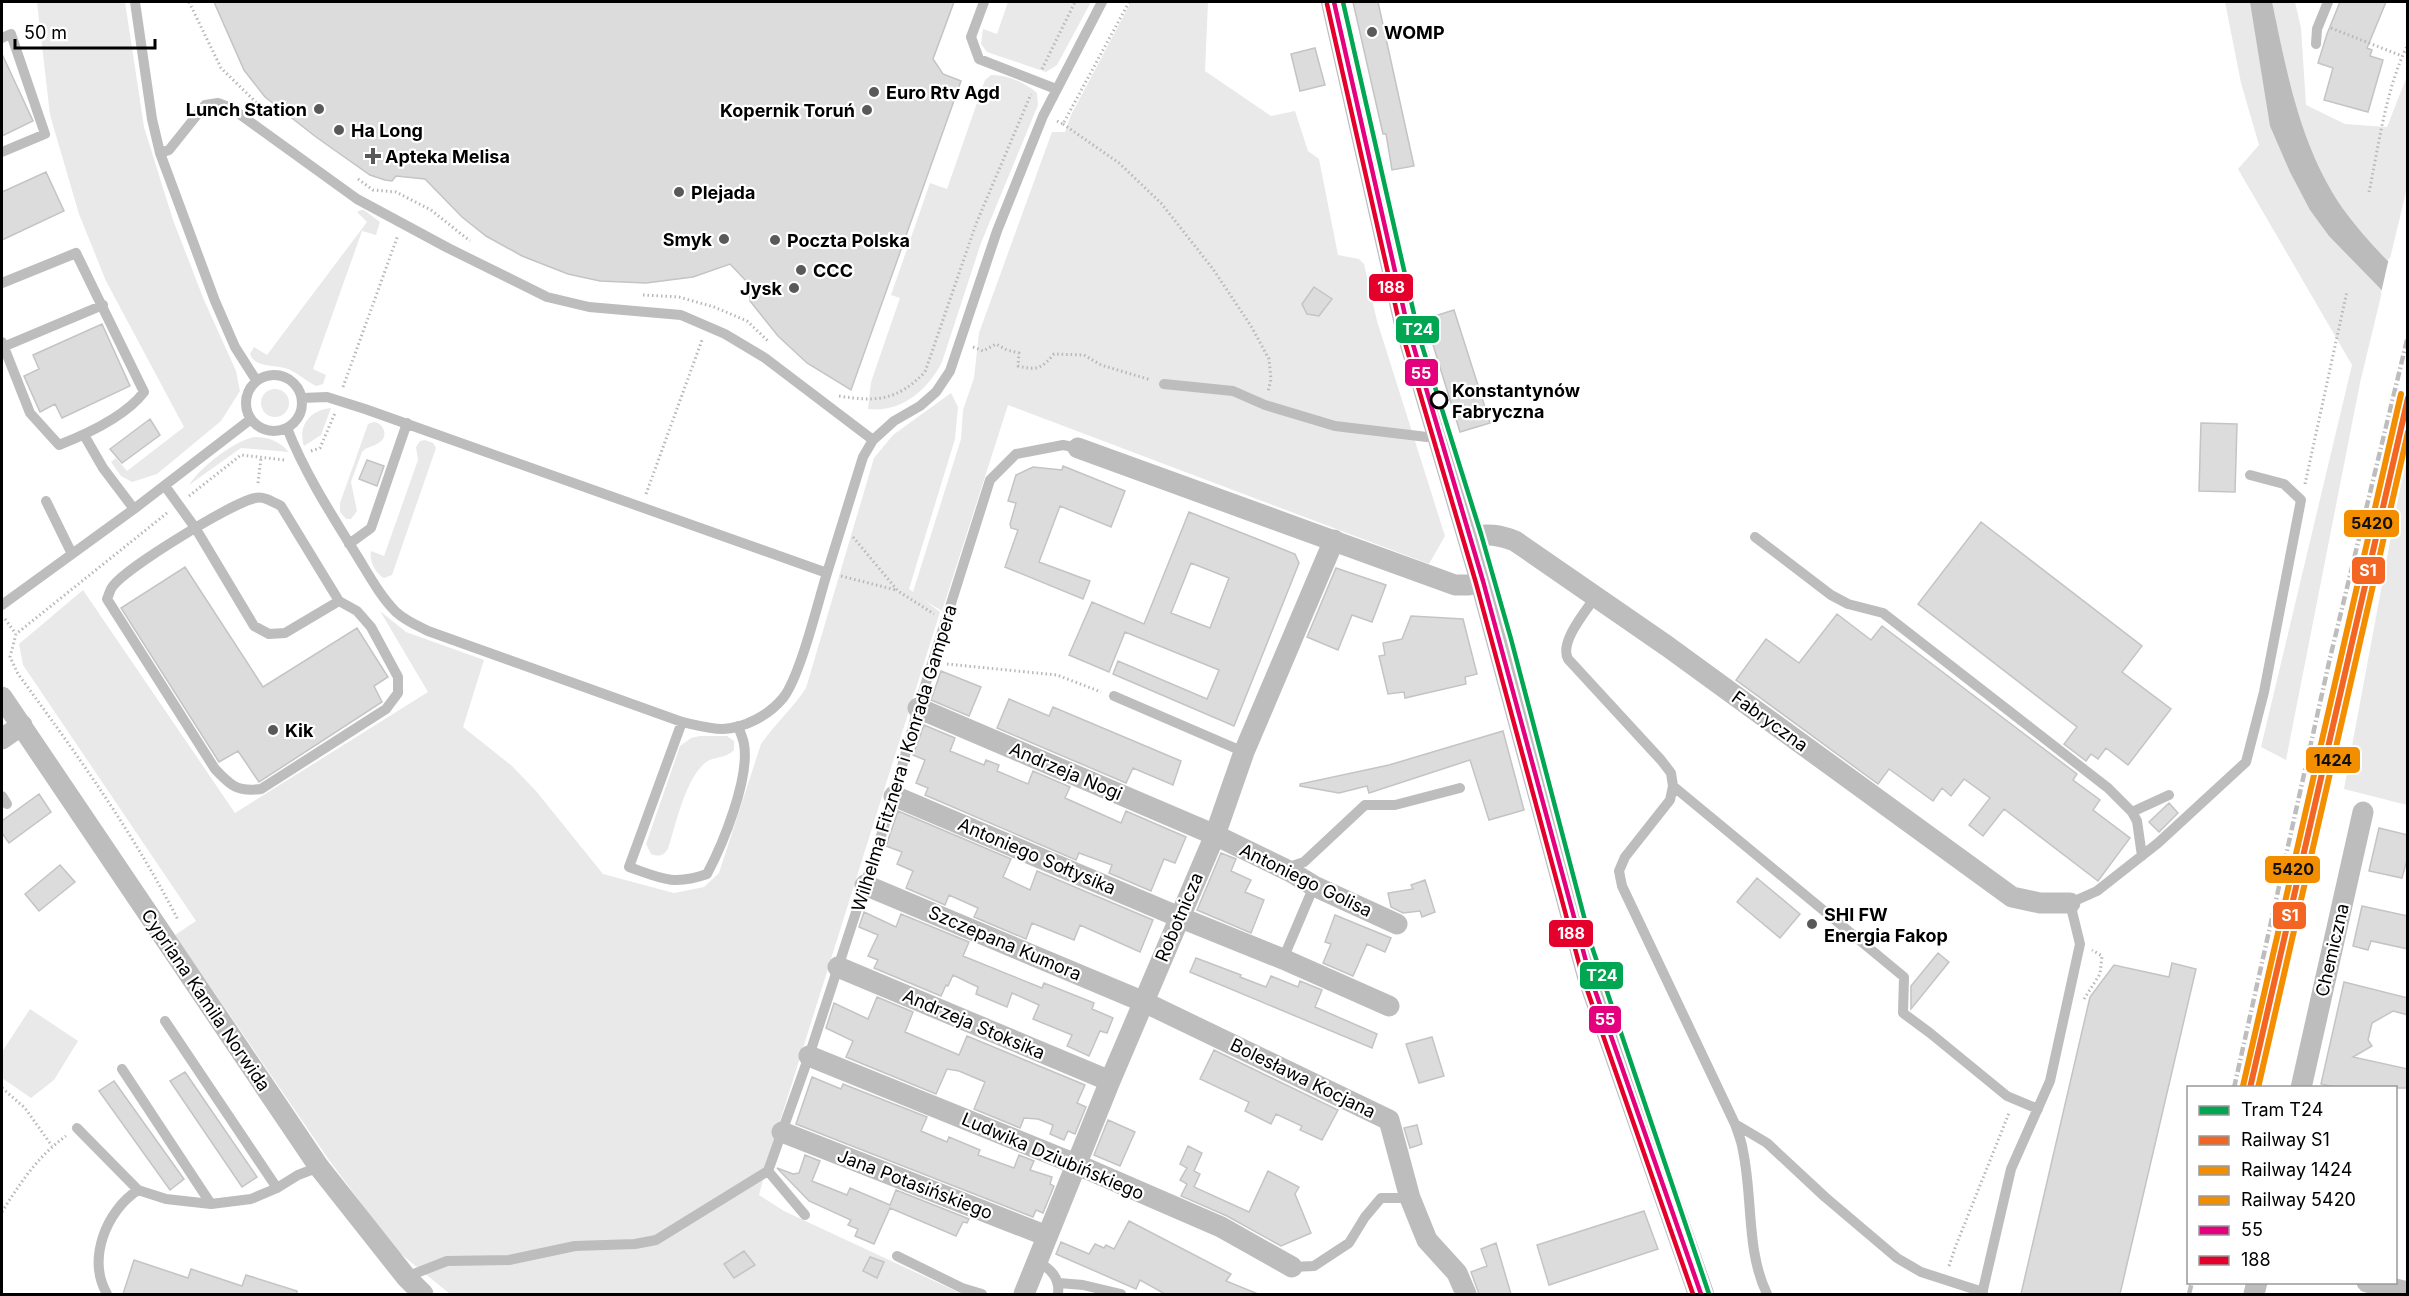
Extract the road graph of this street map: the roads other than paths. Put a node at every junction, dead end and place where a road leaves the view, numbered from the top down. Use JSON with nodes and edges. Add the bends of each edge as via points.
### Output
{"nodes":[{"id":1,"x":135,"y":2,"type":"edge"},
{"id":2,"x":984,"y":2,"type":"edge"},
{"id":3,"x":1102,"y":2,"type":"edge"},
{"id":4,"x":1334,"y":2,"type":"edge"},
{"id":5,"x":2328,"y":2,"type":"edge"},
{"id":6,"x":2,"y":38,"type":"edge"},
{"id":7,"x":2316,"y":44,"type":"dead end"},
{"id":8,"x":1056,"y":88,"type":"junction"},
{"id":9,"x":2,"y":152,"type":"edge"},
{"id":10,"x":160,"y":153,"type":"junction"},
{"id":11,"x":2,"y":283,"type":"edge"},
{"id":12,"x":103,"y":304,"type":"junction"},
{"id":13,"x":2,"y":344,"type":"edge"},
{"id":14,"x":256,"y":380,"type":"junction"},
{"id":15,"x":1164,"y":384,"type":"road end"},
{"id":16,"x":302,"y":398,"type":"junction"},
{"id":17,"x":251,"y":419,"type":"junction"},
{"id":18,"x":407,"y":423,"type":"junction"},
{"id":19,"x":287,"y":428,"type":"junction"},
{"id":20,"x":1440,"y":434,"type":"junction"},
{"id":21,"x":84,"y":435,"type":"junction"},
{"id":22,"x":873,"y":440,"type":"junction"},
{"id":23,"x":1078,"y":448,"type":"joint"},
{"id":24,"x":2250,"y":475,"type":"dead end"},
{"id":25,"x":165,"y":486,"type":"junction"},
{"id":26,"x":46,"y":501,"type":"dead end"},
{"id":27,"x":134,"y":509,"type":"junction"},
{"id":28,"x":196,"y":529,"type":"junction"},
{"id":29,"x":1470,"y":537,"type":"junction"},
{"id":30,"x":1755,"y":537,"type":"dead end"},
{"id":31,"x":1334,"y":540,"type":"junction"},
{"id":32,"x":350,"y":544,"type":"junction"},
{"id":33,"x":72,"y":554,"type":"junction"},
{"id":34,"x":827,"y":573,"type":"junction"},
{"id":35,"x":1483,"y":581,"type":"junction"},
{"id":36,"x":1596,"y":596,"type":"junction"},
{"id":37,"x":339,"y":601,"type":"junction"},
{"id":38,"x":2,"y":605,"type":"edge"},
{"id":39,"x":1114,"y":696,"type":"road end"},
{"id":40,"x":2,"y":697,"type":"edge"},
{"id":41,"x":918,"y":708,"type":"junction"},
{"id":42,"x":682,"y":722,"type":"junction"},
{"id":43,"x":22,"y":725,"type":"junction"},
{"id":44,"x":738,"y":726,"type":"junction"},
{"id":45,"x":2,"y":739,"type":"edge"},
{"id":46,"x":1244,"y":752,"type":"junction"},
{"id":47,"x":1673,"y":786,"type":"junction"},
{"id":48,"x":1460,"y":788,"type":"dead end"},
{"id":49,"x":894,"y":795,"type":"junction"},
{"id":50,"x":2169,"y":795,"type":"dead end"},
{"id":51,"x":2132,"y":812,"type":"junction"},
{"id":52,"x":2363,"y":812,"type":"dead end"},
{"id":53,"x":1215,"y":835,"type":"junction"},
{"id":54,"x":2142,"y":856,"type":"junction"},
{"id":55,"x":1291,"y":872,"type":"junction"},
{"id":56,"x":865,"y":885,"type":"junction"},
{"id":57,"x":1314,"y":886,"type":"junction"},
{"id":58,"x":2070,"y":903,"type":"junction"},
{"id":59,"x":1179,"y":918,"type":"junction"},
{"id":60,"x":1397,"y":924,"type":"dead end"},
{"id":61,"x":1283,"y":959,"type":"junction"},
{"id":62,"x":838,"y":967,"type":"junction"},
{"id":63,"x":1144,"y":1002,"type":"junction"},
{"id":64,"x":1389,"y":1006,"type":"dead end"},
{"id":65,"x":165,"y":1021,"type":"dead end"},
{"id":66,"x":809,"y":1056,"type":"junction"},
{"id":67,"x":122,"y":1069,"type":"dead end"},
{"id":68,"x":1110,"y":1081,"type":"junction"},
{"id":69,"x":2301,"y":1086,"type":"edge"},
{"id":70,"x":2038,"y":1109,"type":"junction"},
{"id":71,"x":1735,"y":1124,"type":"junction"},
{"id":72,"x":77,"y":1128,"type":"road end"},
{"id":73,"x":782,"y":1132,"type":"junction"},
{"id":74,"x":1078,"y":1165,"type":"junction"},
{"id":75,"x":319,"y":1167,"type":"junction"},
{"id":76,"x":768,"y":1171,"type":"junction"},
{"id":77,"x":277,"y":1188,"type":"junction"},
{"id":78,"x":138,"y":1190,"type":"junction"},
{"id":79,"x":1410,"y":1198,"type":"junction"},
{"id":80,"x":211,"y":1204,"type":"junction"},
{"id":81,"x":805,"y":1215,"type":"dead end"},
{"id":82,"x":1047,"y":1236,"type":"junction"},
{"id":83,"x":897,"y":1256,"type":"dead end"},
{"id":84,"x":1037,"y":1261,"type":"junction"},
{"id":85,"x":1292,"y":1267,"type":"joint"},
{"id":86,"x":406,"y":1277,"type":"junction"},
{"id":87,"x":2375,"y":1284,"type":"edge"},
{"id":88,"x":1059,"y":1289,"type":"edge"},
{"id":89,"x":2408,"y":1292,"type":"edge"},
{"id":90,"x":1983,"y":1293,"type":"edge"},
{"id":91,"x":107,"y":1294,"type":"edge"},
{"id":92,"x":423,"y":1294,"type":"edge"},
{"id":93,"x":982,"y":1294,"type":"edge"},
{"id":94,"x":1024,"y":1294,"type":"edge"},
{"id":95,"x":1122,"y":1294,"type":"edge"},
{"id":96,"x":1466,"y":1294,"type":"edge"},
{"id":97,"x":1701,"y":1294,"type":"edge"},
{"id":98,"x":1767,"y":1294,"type":"edge"}],
"edges":[{"from":1,"to":10,"type":"lane"},
{"from":2,"to":8,"type":"lane","via":[[971,37],[979,58]]},
{"from":3,"to":8,"type":"lane"},
{"from":4,"to":20,"type":"street","via":[[1407,324]]},
{"from":5,"to":7,"type":"lane"},
{"from":6,"to":9,"type":"lane","via":[[11,34],[45,134]]},
{"from":8,"to":22,"type":"lane","via":[[997,231],[950,371],[936,392]]},
{"from":10,"to":14,"type":"lane","via":[[215,301],[235,347]]},
{"from":10,"to":22,"type":"lane","via":[[169,150],[205,105],[218,103],[231,108],[357,199],[537,292],[589,307],[681,315],[707,326],[765,358]]},
{"from":11,"to":12,"type":"lane","via":[[76,253]]},
{"from":12,"to":13,"type":"lane"},
{"from":12,"to":21,"type":"lane","via":[[144,392],[135,404]]},
{"from":13,"to":21,"type":"lane","via":[[38,424],[59,445]]},
{"from":14,"to":16,"type":"lane","via":[[279,374],[298,387]]},
{"from":14,"to":17,"type":"lane","via":[[245,399]]},
{"from":15,"to":20,"type":"lane","via":[[1233,391],[1335,426],[1427,437]]},
{"from":16,"to":18,"type":"lane","via":[[327,397]]},
{"from":16,"to":19,"type":"lane","via":[[300,415]]},
{"from":17,"to":19,"type":"lane","via":[[267,430]]},
{"from":17,"to":25,"type":"lane"},
{"from":18,"to":32,"type":"lane","via":[[371,528]]},
{"from":18,"to":34,"type":"lane"},
{"from":19,"to":32,"type":"lane"},
{"from":20,"to":29,"type":"street"},
{"from":21,"to":27,"type":"lane"},
{"from":22,"to":34,"type":"lane","via":[[863,457]]},
{"from":23,"to":31,"type":"street","name":"Wilhelma Fitznera i Konrada Gampera"},
{"from":23,"to":41,"type":"lane","name":"Wilhelma Fitznera i Konrada Gampera","via":[[1063,445],[1016,454],[990,480]]},
{"from":24,"to":54,"type":"lane","via":[[2284,484],[2301,500],[2264,692],[2246,762]]},
{"from":25,"to":27,"type":"lane"},
{"from":25,"to":28,"type":"lane"},
{"from":26,"to":33,"type":"lane"},
{"from":27,"to":33,"type":"lane"},
{"from":28,"to":37,"type":"lane","via":[[256,498],[268,499],[281,506]]},
{"from":28,"to":37,"type":"lane","via":[[255,626],[269,634],[285,633]]},
{"from":28,"to":37,"type":"lane","via":[[132,570],[112,586],[107,599],[215,769],[230,785],[261,789],[386,709],[398,693],[398,676],[371,627],[357,611]]},
{"from":29,"to":35,"type":"street"},
{"from":29,"to":36,"type":"street","name":"Fabryczna","via":[[1502,535],[1515,541]]},
{"from":30,"to":51,"type":"lane","via":[[1830,596],[1883,613],[2108,788]]},
{"from":31,"to":35,"type":"street","name":"Wilhelma Fitznera i Konrada Gampera","via":[[1455,585]]},
{"from":31,"to":46,"type":"street","name":"Robotnicza"},
{"from":32,"to":42,"type":"lane","via":[[380,592],[407,621]]},
{"from":33,"to":38,"type":"lane"},
{"from":34,"to":44,"type":"lane","via":[[784,696],[770,711]]},
{"from":35,"to":97,"type":"street","via":[[1590,976]]},
{"from":36,"to":47,"type":"lane","via":[[1564,652],[1661,760],[1671,773]]},
{"from":36,"to":58,"type":"street","name":"Fabryczna","via":[[2012,897],[2040,903]]},
{"from":39,"to":46,"type":"lane"},
{"from":40,"to":43,"type":"street","name":"Cypriana Kamila Norwida"},
{"from":41,"to":49,"type":"lane","name":"Wilhelma Fitznera i Konrada Gampera"},
{"from":41,"to":53,"type":"street","name":"Andrzeja Nogi"},
{"from":42,"to":44,"type":"lane","via":[[706,728]]},
{"from":42,"to":44,"type":"lane","via":[[629,867],[666,880],[687,881],[706,874],[717,855],[744,774],[744,745]]},
{"from":43,"to":45,"type":"street"},
{"from":43,"to":75,"type":"street","name":"Cypriana Kamila Norwida"},
{"from":46,"to":53,"type":"street","name":"Robotnicza"},
{"from":47,"to":70,"type":"lane","via":[[1904,977],[1903,1013],[2007,1096]]},
{"from":47,"to":71,"type":"lane","via":[[1670,800],[1625,857],[1620,879]]},
{"from":48,"to":55,"type":"lane","via":[[1395,805],[1365,805]]},
{"from":49,"to":56,"type":"lane","name":"Wilhelma Fitznera i Konrada Gampera"},
{"from":49,"to":59,"type":"street","name":"Antoniego Sołtysika"},
{"from":50,"to":51,"type":"lane"},
{"from":51,"to":54,"type":"lane"},
{"from":52,"to":69,"type":"street","name":"Chemiczna"},
{"from":53,"to":55,"type":"street","name":"Antoniego Golisa"},
{"from":53,"to":59,"type":"street","name":"Robotnicza"},
{"from":54,"to":58,"type":"lane","via":[[2097,891]]},
{"from":55,"to":57,"type":"street","name":"Antoniego Golisa"},
{"from":56,"to":62,"type":"lane","name":"Wilhelma Fitznera i Konrada Gampera"},
{"from":56,"to":63,"type":"street","name":"Szczepana Kumora"},
{"from":57,"to":60,"type":"street","name":"Antoniego Golisa"},
{"from":57,"to":61,"type":"lane"},
{"from":58,"to":70,"type":"lane","via":[[2080,944],[2050,1081]]},
{"from":59,"to":61,"type":"street","name":"Antoniego Sołtysika"},
{"from":59,"to":63,"type":"street","name":"Robotnicza"},
{"from":61,"to":64,"type":"street","name":"Antoniego Sołtysika"},
{"from":62,"to":66,"type":"lane","name":"Wilhelma Fitznera i Konrada Gampera"},
{"from":62,"to":68,"type":"street","name":"Andrzeja Stoksika"},
{"from":63,"to":68,"type":"street","name":"Robotnicza"},
{"from":63,"to":79,"type":"street","name":"Bolesława Kocjana","via":[[1389,1120]]},
{"from":65,"to":77,"type":"lane"},
{"from":66,"to":73,"type":"lane","name":"Wilhelma Fitznera i Konrada Gampera"},
{"from":66,"to":74,"type":"street","name":"Ludwika Dziubińskiego"},
{"from":67,"to":80,"type":"lane"},
{"from":68,"to":74,"type":"street","name":"Robotnicza"},
{"from":70,"to":90,"type":"lane","via":[[2011,1170]]},
{"from":71,"to":90,"type":"lane","via":[[1767,1143],[1897,1258],[1921,1272]]},
{"from":71,"to":98,"type":"lane","via":[[1743,1150],[1753,1242]]},
{"from":72,"to":78,"type":"lane"},
{"from":73,"to":76,"type":"lane","name":"Wilhelma Fitznera i Konrada Gampera"},
{"from":73,"to":82,"type":"street","name":"Jana Potasińskiego"},
{"from":74,"to":82,"type":"street","name":"Robotnicza"},
{"from":74,"to":85,"type":"street","name":"Ludwika Dziubińskiego","via":[[1221,1227]]},
{"from":75,"to":77,"type":"lane"},
{"from":75,"to":86,"type":"street","name":"Cypriana Kamila Norwida"},
{"from":76,"to":81,"type":"lane"},
{"from":76,"to":86,"type":"lane","via":[[657,1240],[575,1245],[509,1260],[447,1261]]},
{"from":77,"to":80,"type":"lane","via":[[251,1199]]},
{"from":78,"to":80,"type":"lane","via":[[166,1199]]},
{"from":78,"to":91,"type":"lane","via":[[125,1199],[105,1230],[98,1257]]},
{"from":79,"to":85,"type":"lane","via":[[1381,1198],[1349,1243],[1314,1266]]},
{"from":79,"to":96,"type":"street","name":"Bolesława Kocjana","via":[[1427,1240],[1457,1273]]},
{"from":82,"to":84,"type":"street","name":"Robotnicza"},
{"from":83,"to":93,"type":"lane"},
{"from":84,"to":88,"type":"lane","via":[[1046,1266]]},
{"from":84,"to":94,"type":"street","name":"Robotnicza"},
{"from":86,"to":92,"type":"street","name":"Cypriana Kamila Norwida"},
{"from":87,"to":89,"type":"street"},
{"from":88,"to":95,"type":"lane","via":[[1083,1285]]}]}
